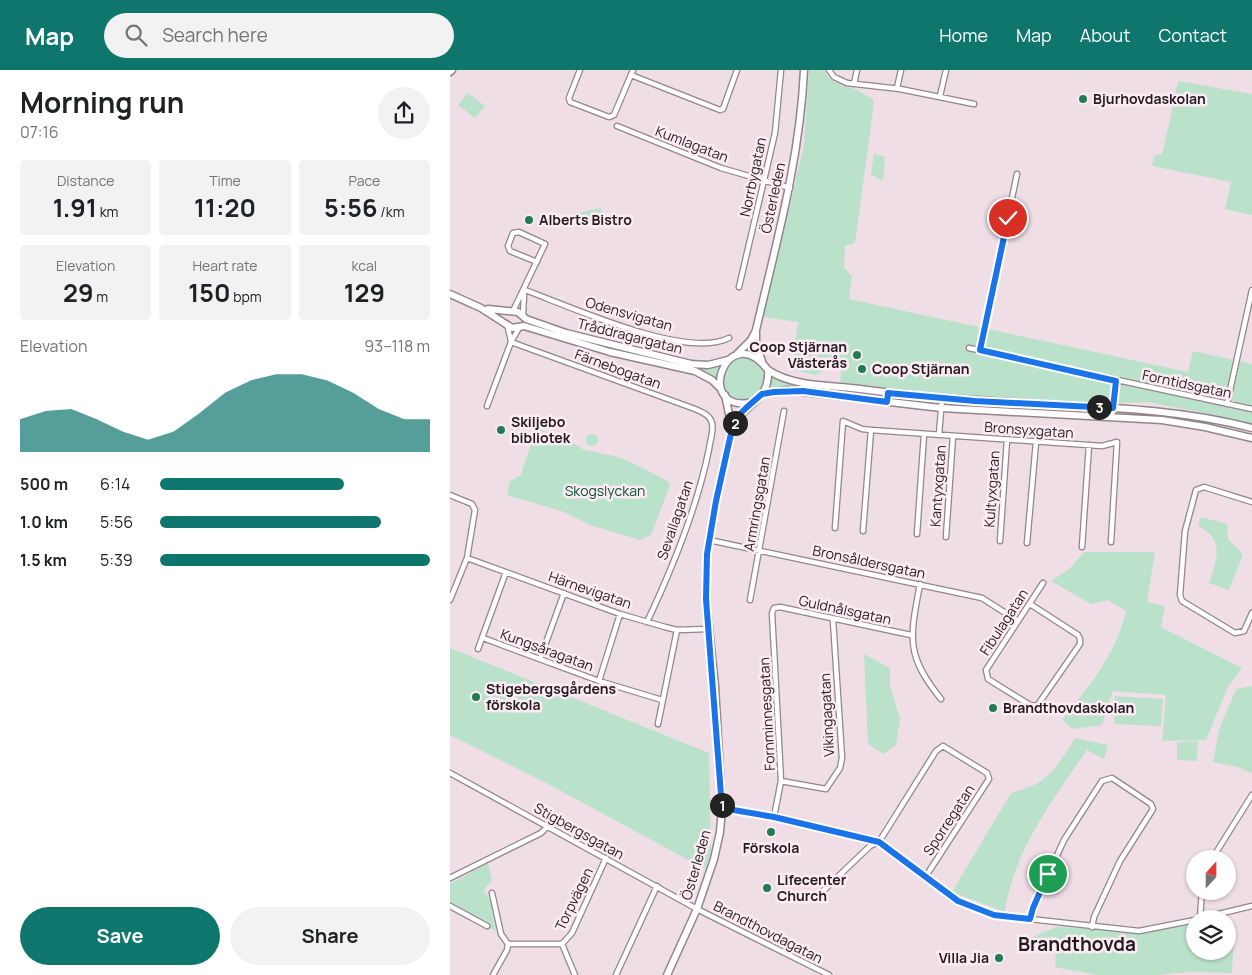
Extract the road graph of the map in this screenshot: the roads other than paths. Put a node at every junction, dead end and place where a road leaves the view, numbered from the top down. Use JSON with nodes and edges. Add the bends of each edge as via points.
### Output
{"nodes":[{"id":1,"x":580,"y":70,"type":"edge"},
{"id":2,"x":737,"y":70,"type":"edge"},
{"id":3,"x":781,"y":70,"type":"edge"},
{"id":4,"x":804,"y":70,"type":"edge"},
{"id":5,"x":829,"y":70,"type":"edge"},
{"id":6,"x":857,"y":70,"type":"edge"},
{"id":7,"x":901,"y":70,"type":"edge"},
{"id":8,"x":946,"y":70,"type":"edge"},
{"id":9,"x":632,"y":72,"type":"edge"},
{"id":10,"x":854,"y":84,"type":"junction"},
{"id":11,"x":897,"y":88,"type":"junction"},
{"id":12,"x":940,"y":96,"type":"junction"},
{"id":13,"x":974,"y":104,"type":"dead end"},
{"id":14,"x":617,"y":126,"type":"dead end"},
{"id":15,"x":1017,"y":174,"type":"dead end"},
{"id":16,"x":765,"y":182,"type":"junction"},
{"id":17,"x":790,"y":188,"type":"junction"},
{"id":18,"x":537,"y":262,"type":"junction"},
{"id":19,"x":739,"y":287,"type":"dead end"},
{"id":20,"x":524,"y":290,"type":"junction"},
{"id":21,"x":1252,"y":290,"type":"edge"},
{"id":22,"x":450,"y":294,"type":"edge"},
{"id":23,"x":481,"y":308,"type":"junction"},
{"id":24,"x":512,"y":311,"type":"junction"},
{"id":25,"x":523,"y":322,"type":"junction"},
{"id":26,"x":506,"y":323,"type":"junction"},
{"id":27,"x":756,"y":330,"type":"junction"},
{"id":28,"x":729,"y":338,"type":"dead end"},
{"id":29,"x":511,"y":342,"type":"junction"},
{"id":30,"x":969,"y":348,"type":"dead end"},
{"id":31,"x":980,"y":350,"type":"junction"},
{"id":32,"x":732,"y":358,"type":"junction"},
{"id":33,"x":766,"y":368,"type":"junction"},
{"id":34,"x":1116,"y":381,"type":"junction"},
{"id":35,"x":723,"y":392,"type":"junction"},
{"id":36,"x":888,"y":393,"type":"junction"},
{"id":37,"x":762,"y":394,"type":"junction"},
{"id":38,"x":942,"y":398,"type":"junction"},
{"id":39,"x":754,"y":402,"type":"junction"},
{"id":40,"x":887,"y":402,"type":"junction"},
{"id":41,"x":1227,"y":404,"type":"junction"},
{"id":42,"x":487,"y":406,"type":"dead end"},
{"id":43,"x":941,"y":408,"type":"junction"},
{"id":44,"x":1113,"y":408,"type":"junction"},
{"id":45,"x":1252,"y":409,"type":"edge"},
{"id":46,"x":784,"y":411,"type":"dead end"},
{"id":47,"x":1112,"y":417,"type":"junction"},
{"id":48,"x":712,"y":423,"type":"joint"},
{"id":49,"x":1252,"y":428,"type":"edge"},
{"id":50,"x":732,"y":429,"type":"junction"},
{"id":51,"x":871,"y":430,"type":"junction"},
{"id":52,"x":924,"y":434,"type":"junction"},
{"id":53,"x":939,"y":435,"type":"junction"},
{"id":54,"x":953,"y":436,"type":"junction"},
{"id":55,"x":1252,"y":438,"type":"edge"},
{"id":56,"x":1007,"y":440,"type":"junction"},
{"id":57,"x":1036,"y":442,"type":"junction"},
{"id":58,"x":1089,"y":445,"type":"junction"},
{"id":59,"x":450,"y":495,"type":"edge"},
{"id":60,"x":1252,"y":502,"type":"edge"},
{"id":61,"x":835,"y":528,"type":"dead end"},
{"id":62,"x":863,"y":531,"type":"dead end"},
{"id":63,"x":917,"y":534,"type":"dead end"},
{"id":64,"x":946,"y":537,"type":"dead end"},
{"id":65,"x":709,"y":540,"type":"junction"},
{"id":66,"x":1000,"y":540,"type":"dead end"},
{"id":67,"x":1111,"y":542,"type":"dead end"},
{"id":68,"x":1027,"y":543,"type":"dead end"},
{"id":69,"x":1082,"y":547,"type":"dead end"},
{"id":70,"x":760,"y":550,"type":"junction"},
{"id":71,"x":466,"y":558,"type":"junction"},
{"id":72,"x":506,"y":572,"type":"junction"},
{"id":73,"x":1043,"y":583,"type":"dead end"},
{"id":74,"x":920,"y":584,"type":"junction"},
{"id":75,"x":564,"y":593,"type":"junction"},
{"id":76,"x":450,"y":600,"type":"edge"},
{"id":77,"x":750,"y":600,"type":"dead end"},
{"id":78,"x":1030,"y":604,"type":"junction"},
{"id":79,"x":774,"y":609,"type":"joint"},
{"id":80,"x":1252,"y":613,"type":"edge"},
{"id":81,"x":620,"y":614,"type":"junction"},
{"id":82,"x":833,"y":620,"type":"junction"},
{"id":83,"x":1018,"y":621,"type":"junction"},
{"id":84,"x":647,"y":622,"type":"junction"},
{"id":85,"x":708,"y":629,"type":"junction"},
{"id":86,"x":677,"y":630,"type":"junction"},
{"id":87,"x":911,"y":635,"type":"junction"},
{"id":88,"x":482,"y":638,"type":"junction"},
{"id":89,"x":478,"y":649,"type":"dead end"},
{"id":90,"x":540,"y":659,"type":"junction"},
{"id":91,"x":599,"y":681,"type":"junction"},
{"id":92,"x":941,"y":698,"type":"dead end"},
{"id":93,"x":662,"y":700,"type":"junction"},
{"id":94,"x":658,"y":724,"type":"dead end"},
{"id":95,"x":450,"y":773,"type":"edge"},
{"id":96,"x":781,"y":781,"type":"junction"},
{"id":97,"x":1252,"y":795,"type":"edge"},
{"id":98,"x":722,"y":808,"type":"junction"},
{"id":99,"x":774,"y":817,"type":"junction"},
{"id":100,"x":548,"y":826,"type":"junction"},
{"id":101,"x":879,"y":842,"type":"junction"},
{"id":102,"x":1218,"y":850,"type":"edge"},
{"id":103,"x":606,"y":858,"type":"junction"},
{"id":104,"x":926,"y":876,"type":"junction"},
{"id":105,"x":450,"y":878,"type":"edge"},
{"id":106,"x":656,"y":886,"type":"junction"},
{"id":107,"x":823,"y":891,"type":"dead end"},
{"id":108,"x":492,"y":893,"type":"dead end"},
{"id":109,"x":450,"y":906,"type":"edge"},
{"id":110,"x":1252,"y":906,"type":"edge"},
{"id":111,"x":697,"y":909,"type":"junction"},
{"id":112,"x":1235,"y":910,"type":"edge"},
{"id":113,"x":1030,"y":919,"type":"junction"},
{"id":114,"x":1186,"y":921,"type":"edge"},
{"id":115,"x":487,"y":926,"type":"dead end"},
{"id":116,"x":1092,"y":927,"type":"junction"},
{"id":117,"x":508,"y":944,"type":"junction"},
{"id":118,"x":562,"y":944,"type":"junction"},
{"id":119,"x":493,"y":975,"type":"edge"},
{"id":120,"x":575,"y":975,"type":"edge"},
{"id":121,"x":616,"y":975,"type":"edge"},
{"id":122,"x":667,"y":975,"type":"edge"},
{"id":123,"x":828,"y":975,"type":"edge"}],
"edges":[{"from":1,"to":9,"type":"street","via":[[570,100],[609,117],[613,115]]},
{"from":2,"to":9,"type":"street","via":[[720,110]]},
{"from":3,"to":16,"type":"street","name":"Norrbygatan"},
{"from":4,"to":17,"type":"main road","name":"Österleden"},
{"from":5,"to":10,"type":"street","via":[[840,81]]},
{"from":6,"to":10,"type":"street"},
{"from":7,"to":11,"type":"street"},
{"from":8,"to":12,"type":"street"},
{"from":10,"to":11,"type":"street"},
{"from":11,"to":12,"type":"street"},
{"from":12,"to":13,"type":"street"},
{"from":14,"to":16,"type":"street","name":"Kumlagatan","via":[[705,162]]},
{"from":15,"to":31,"type":"street"},
{"from":16,"to":17,"type":"street","name":"Kumlagatan"},
{"from":16,"to":19,"type":"street","name":"Norrbygatan"},
{"from":17,"to":27,"type":"main road","name":"Österleden"},
{"from":18,"to":18,"type":"street","via":[[545,244],[519,232],[513,233],[508,246],[510,251]]},
{"from":18,"to":20,"type":"street"},
{"from":20,"to":24,"type":"street"},
{"from":20,"to":25,"type":"street"},
{"from":20,"to":28,"type":"street","name":"Odensvigatan","via":[[608,322],[661,337],[710,344]]},
{"from":21,"to":41,"type":"street"},
{"from":22,"to":23,"type":"main road","name":"Tråddragargatan"},
{"from":23,"to":24,"type":"main road","name":"Tråddragargatan"},
{"from":23,"to":26,"type":"main road","name":"Tråddragargatan"},
{"from":24,"to":25,"type":"main road","name":"Tråddragargatan"},
{"from":24,"to":26,"type":"main road","via":[[506,315]]},
{"from":25,"to":26,"type":"main road","name":"Tråddragargatan"},
{"from":25,"to":29,"type":"street"},
{"from":25,"to":32,"type":"main road","name":"Tråddragargatan","via":[[691,364],[708,365]]},
{"from":25,"to":35,"type":"main road","name":"Tråddragargatan","via":[[610,352],[694,371],[712,380]]},
{"from":26,"to":29,"type":"street"},
{"from":27,"to":32,"type":"main road","name":"Österleden","via":[[751,340]]},
{"from":27,"to":33,"type":"main road","name":"Österleden","via":[[756,346]]},
{"from":29,"to":42,"type":"street"},
{"from":29,"to":48,"type":"street","name":"Färnebogatan","via":[[695,409],[707,415]]},
{"from":30,"to":31,"type":"street","name":"Forntidsgatan"},
{"from":31,"to":34,"type":"street","name":"Forntidsgatan"},
{"from":32,"to":33,"type":"main road","via":[[748,355]]},
{"from":32,"to":35,"type":"main road","via":[[719,375]]},
{"from":33,"to":36,"type":"main road","via":[[788,380]]},
{"from":33,"to":37,"type":"main road","via":[[767,388]]},
{"from":34,"to":41,"type":"street","name":"Forntidsgatan"},
{"from":34,"to":44,"type":"street"},
{"from":35,"to":39,"type":"main road","via":[[741,403]]},
{"from":35,"to":50,"type":"main road","name":"Österleden"},
{"from":36,"to":38,"type":"main road"},
{"from":36,"to":40,"type":"main road"},
{"from":37,"to":39,"type":"main road"},
{"from":37,"to":40,"type":"main road","via":[[787,390]]},
{"from":38,"to":43,"type":"street"},
{"from":38,"to":44,"type":"main road"},
{"from":39,"to":50,"type":"main road","name":"Österleden","via":[[740,414]]},
{"from":40,"to":43,"type":"main road"},
{"from":41,"to":45,"type":"street","name":"Forntidsgatan"},
{"from":43,"to":47,"type":"main road"},
{"from":43,"to":53,"type":"street"},
{"from":44,"to":47,"type":"street"},
{"from":44,"to":49,"type":"main road","via":[[1180,413]]},
{"from":46,"to":70,"type":"street","name":"Armringsgatan"},
{"from":47,"to":55,"type":"main road","via":[[1173,421]]},
{"from":48,"to":84,"type":"street","name":"Sevallagatan","via":[[705,466],[688,523]]},
{"from":50,"to":65,"type":"main road","name":"Österleden"},
{"from":51,"to":52,"type":"street","name":"Bronsyxgatan"},
{"from":51,"to":61,"type":"street","name":"Bronsyxgatan","via":[[843,421]]},
{"from":51,"to":62,"type":"street"},
{"from":52,"to":53,"type":"street","name":"Bronsyxgatan"},
{"from":52,"to":63,"type":"street"},
{"from":53,"to":54,"type":"street","name":"Bronsyxgatan"},
{"from":54,"to":56,"type":"street","name":"Bronsyxgatan"},
{"from":54,"to":64,"type":"street","name":"Kantyxgatan"},
{"from":56,"to":57,"type":"street","name":"Bronsyxgatan"},
{"from":56,"to":66,"type":"street","name":"Kultyxgatan"},
{"from":57,"to":58,"type":"street","name":"Bronsyxgatan"},
{"from":57,"to":68,"type":"street"},
{"from":58,"to":67,"type":"street","name":"Bronsyxgatan","via":[[1117,442]]},
{"from":58,"to":69,"type":"street"},
{"from":59,"to":71,"type":"street","via":[[472,504],[475,510]]},
{"from":60,"to":80,"type":"street","via":[[1204,487],[1198,489],[1185,531],[1181,598],[1235,633],[1244,631]]},
{"from":65,"to":70,"type":"street","name":"Bronsåldersgatan"},
{"from":65,"to":85,"type":"main road","name":"Österleden"},
{"from":70,"to":74,"type":"street","name":"Bronsåldersgatan"},
{"from":70,"to":77,"type":"street","name":"Armringsgatan"},
{"from":71,"to":72,"type":"street","name":"Härnevigatan"},
{"from":71,"to":76,"type":"street"},
{"from":72,"to":75,"type":"street","name":"Härnevigatan"},
{"from":72,"to":88,"type":"street"},
{"from":73,"to":78,"type":"street","name":"Fibulagatan"},
{"from":74,"to":83,"type":"street","name":"Bronsåldersgatan","via":[[982,598]]},
{"from":74,"to":87,"type":"street"},
{"from":75,"to":81,"type":"street","name":"Härnevigatan"},
{"from":75,"to":90,"type":"street"},
{"from":78,"to":83,"type":"street","name":"Fibulagatan"},
{"from":78,"to":83,"type":"street","name":"Fibulagatan","via":[[1078,635],[1080,641],[1038,706],[1030,705],[988,679],[986,674]]},
{"from":79,"to":82,"type":"street","name":"Guldnålsgatan","via":[[780,607]]},
{"from":79,"to":96,"type":"street","name":"Fornminnesgatan"},
{"from":81,"to":84,"type":"street","name":"Härnevigatan"},
{"from":81,"to":91,"type":"street"},
{"from":82,"to":87,"type":"street","name":"Guldnålsgatan"},
{"from":82,"to":96,"type":"street","name":"Vikingagatan","via":[[840,768],[830,786],[822,790]]},
{"from":84,"to":86,"type":"street","name":"Härnevigatan"},
{"from":85,"to":86,"type":"street","name":"Härnevigatan"},
{"from":85,"to":98,"type":"main road","name":"Österleden","via":[[715,686]]},
{"from":86,"to":93,"type":"street"},
{"from":87,"to":92,"type":"street","via":[[919,668]]},
{"from":88,"to":89,"type":"street"},
{"from":88,"to":90,"type":"street","name":"Kungsåragatan"},
{"from":90,"to":91,"type":"street","name":"Kungsåragatan"},
{"from":91,"to":93,"type":"street","name":"Kungsåragatan"},
{"from":93,"to":94,"type":"street"},
{"from":95,"to":100,"type":"street","name":"Stigbergsgatan"},
{"from":96,"to":99,"type":"street","name":"Fornminnesgatan"},
{"from":97,"to":102,"type":"street"},
{"from":98,"to":99,"type":"street"},
{"from":98,"to":111,"type":"main road","name":"Österleden","via":[[714,859]]},
{"from":99,"to":101,"type":"street"},
{"from":100,"to":103,"type":"street","name":"Stigbergsgatan"},
{"from":100,"to":105,"type":"street","via":[[542,833]]},
{"from":101,"to":104,"type":"street"},
{"from":101,"to":104,"type":"street","name":"Sporregatan","via":[[940,746],[946,746],[988,776],[987,783]]},
{"from":101,"to":107,"type":"street","via":[[870,846]]},
{"from":103,"to":106,"type":"street","name":"Stigbergsgatan"},
{"from":103,"to":118,"type":"street","name":"Torpvägen","via":[[572,933]]},
{"from":104,"to":113,"type":"street","via":[[956,900],[969,906],[994,915]]},
{"from":106,"to":111,"type":"street","name":"Stigbergsgatan"},
{"from":106,"to":121,"type":"street"},
{"from":108,"to":117,"type":"street","via":[[501,934]]},
{"from":109,"to":115,"type":"street"},
{"from":110,"to":112,"type":"street"},
{"from":111,"to":122,"type":"main road","name":"Österleden"},
{"from":111,"to":123,"type":"street","name":"Brandthovdagatan"},
{"from":113,"to":116,"type":"street"},
{"from":113,"to":116,"type":"street","via":[[1064,840],[1102,781],[1112,778],[1151,804],[1152,813],[1116,870]]},
{"from":114,"to":116,"type":"street","via":[[1139,931]]},
{"from":117,"to":118,"type":"street"},
{"from":117,"to":119,"type":"street"},
{"from":118,"to":120,"type":"street","name":"Torpvägen"}]}
